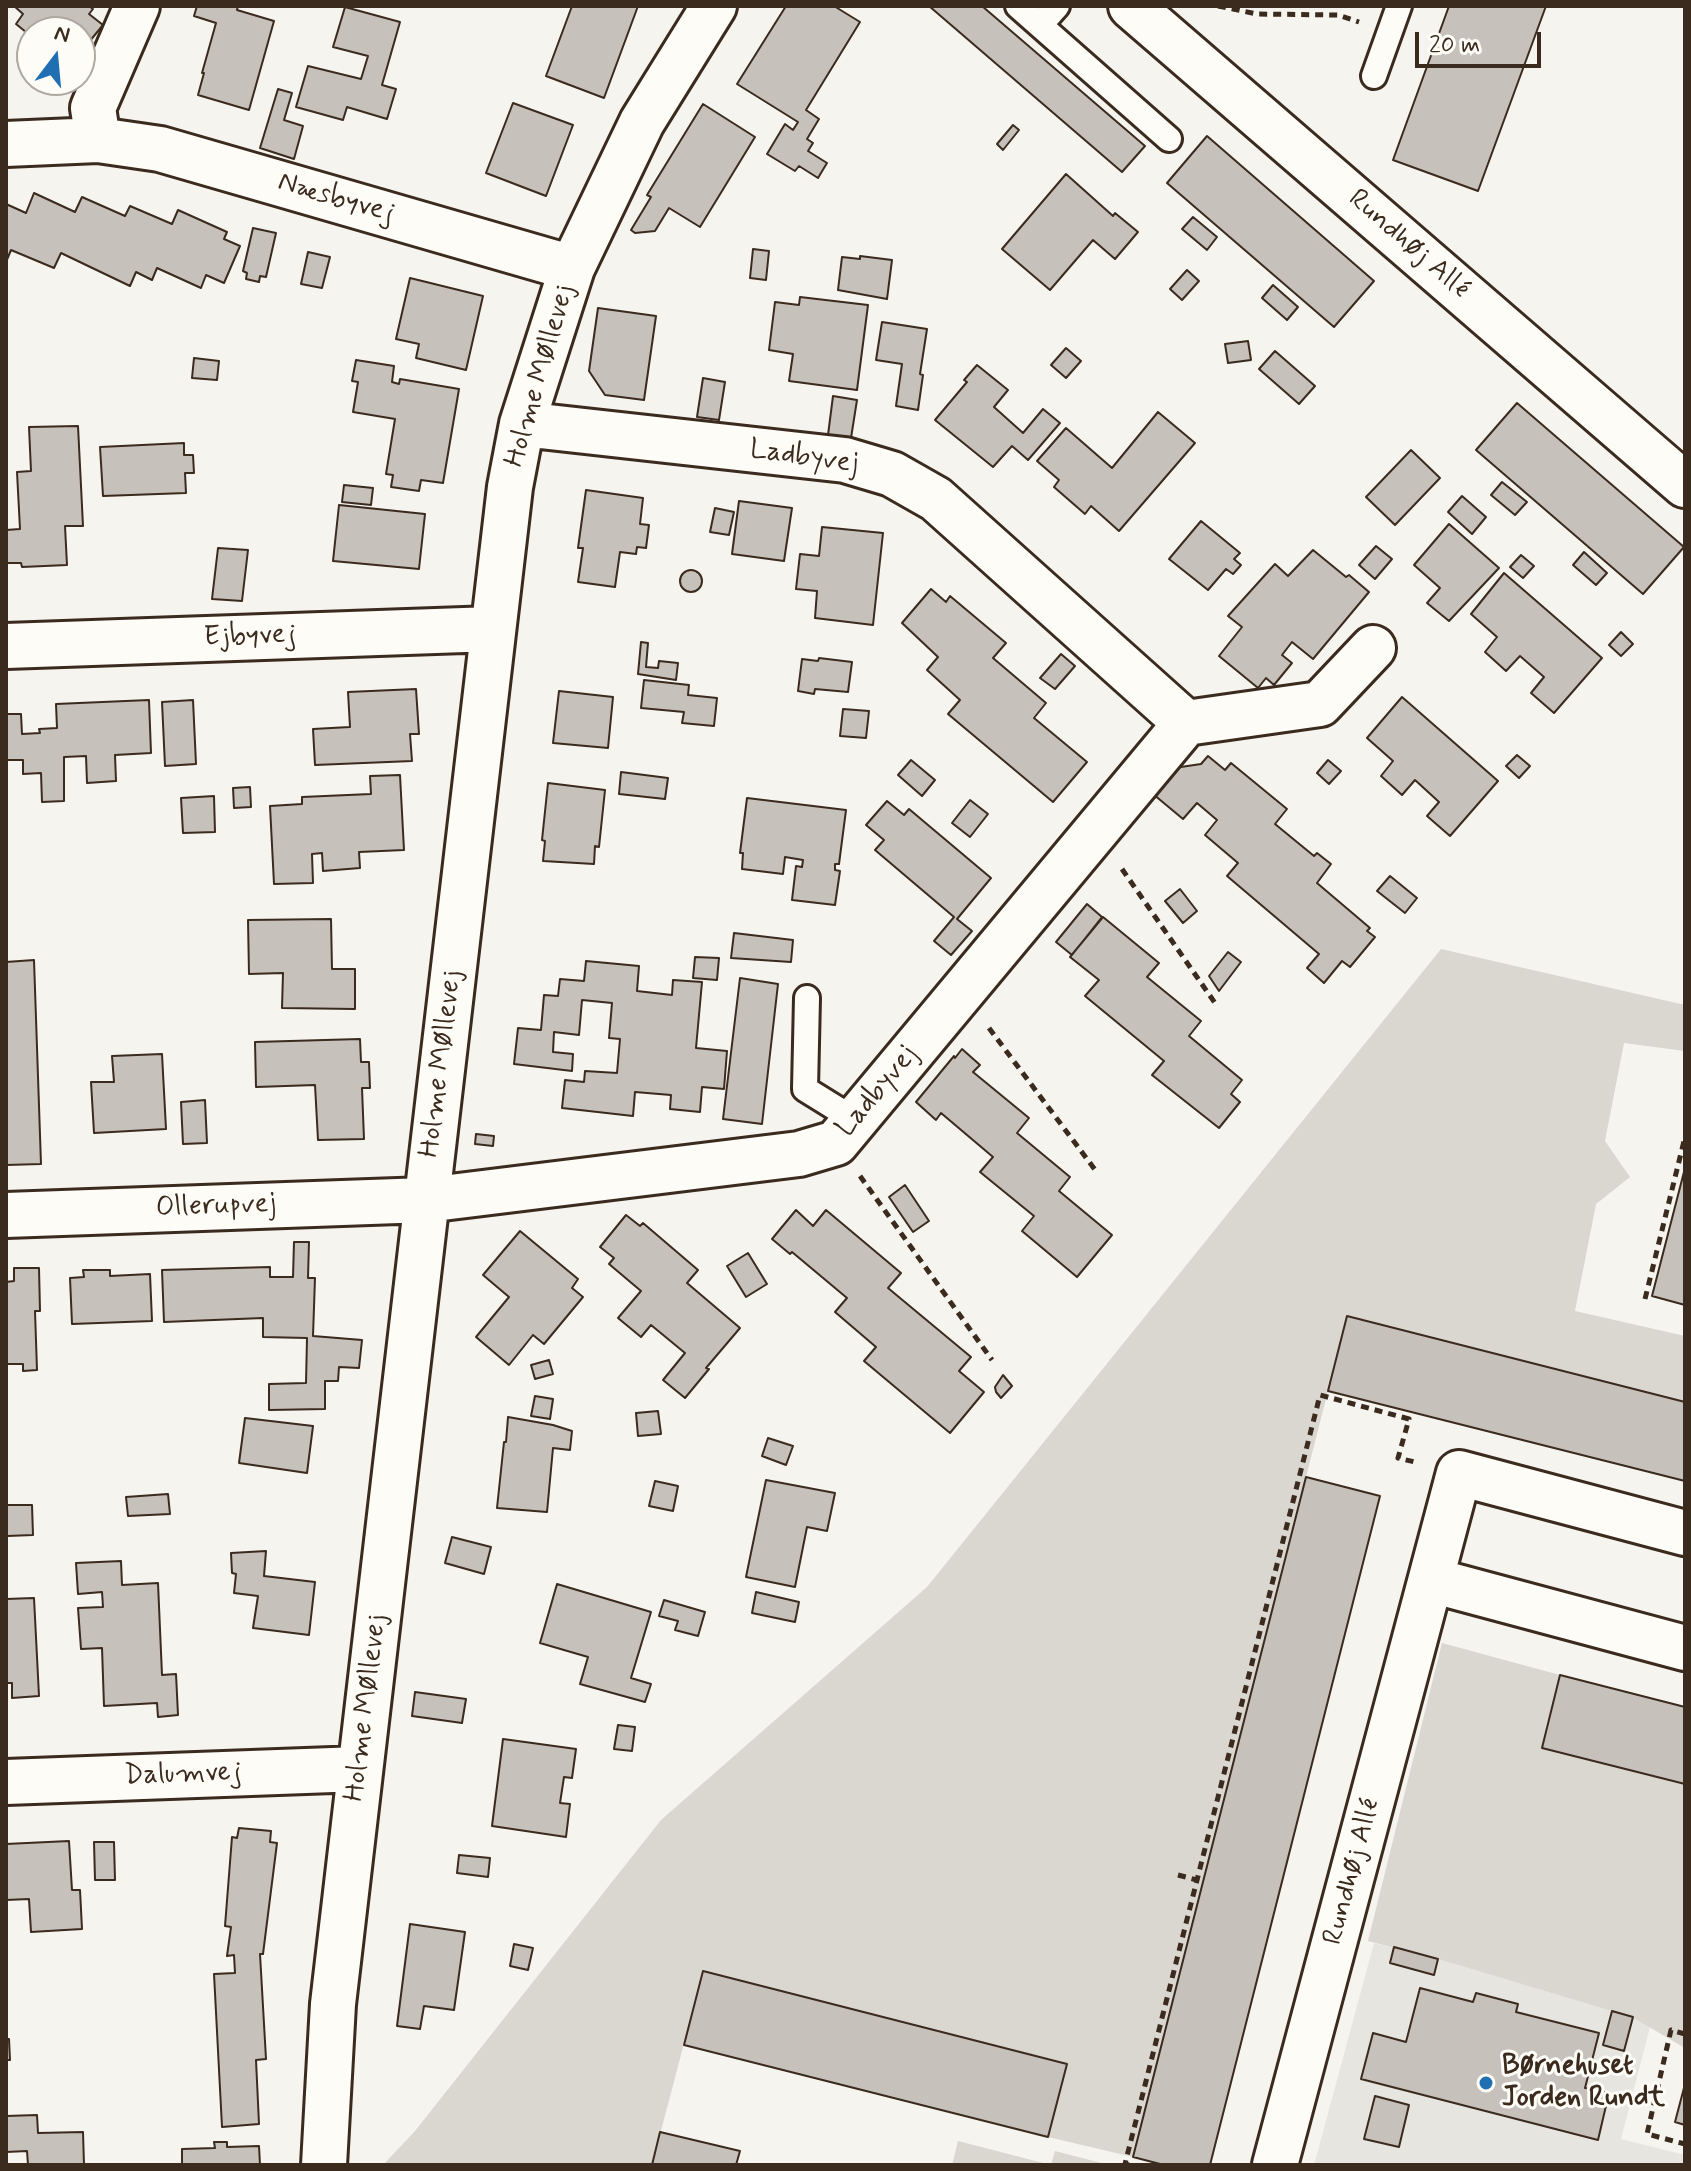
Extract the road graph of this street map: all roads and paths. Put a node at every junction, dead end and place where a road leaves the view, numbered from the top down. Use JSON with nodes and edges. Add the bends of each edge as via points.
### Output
{"nodes":[{"id":1,"x":137,"y":6,"type":"edge"},
{"id":2,"x":714,"y":6,"type":"edge"},
{"id":3,"x":1018,"y":6,"type":"edge"},
{"id":4,"x":1057,"y":6,"type":"edge"},
{"id":5,"x":1218,"y":6,"type":"edge"},
{"id":6,"x":1399,"y":6,"type":"edge"},
{"id":7,"x":1155,"y":13,"type":"edge"},
{"id":8,"x":1040,"y":25,"type":"junction"},
{"id":9,"x":1390,"y":33,"type":"junction"},
{"id":10,"x":1374,"y":76,"type":"dead end"},
{"id":11,"x":1169,"y":139,"type":"dead end"},
{"id":12,"x":98,"y":140,"type":"junction"},
{"id":13,"x":6,"y":144,"type":"edge"},
{"id":14,"x":572,"y":268,"type":"junction"},
{"id":15,"x":522,"y":424,"type":"junction"},
{"id":16,"x":1685,"y":485,"type":"edge"},
{"id":17,"x":493,"y":629,"type":"junction"},
{"id":18,"x":6,"y":646,"type":"edge"},
{"id":19,"x":1373,"y":648,"type":"dead end"},
{"id":20,"x":1186,"y":723,"type":"junction"},
{"id":21,"x":1096,"y":831,"type":"junction"},
{"id":22,"x":962,"y":992,"type":"junction"},
{"id":23,"x":807,"y":998,"type":"dead end"},
{"id":24,"x":1215,"y":1003,"type":"dead end"},
{"id":25,"x":845,"y":1132,"type":"junction"},
{"id":26,"x":1685,"y":1137,"type":"edge"},
{"id":27,"x":1096,"y":1171,"type":"dead end"},
{"id":28,"x":426,"y":1200,"type":"junction"},
{"id":29,"x":6,"y":1215,"type":"edge"},
{"id":30,"x":1645,"y":1299,"type":"dead end"},
{"id":31,"x":992,"y":1360,"type":"dead end"},
{"id":32,"x":1459,"y":1473,"type":"junction"},
{"id":33,"x":1685,"y":1533,"type":"edge"},
{"id":34,"x":1431,"y":1580,"type":"junction"},
{"id":35,"x":1685,"y":1648,"type":"edge"},
{"id":36,"x":360,"y":1769,"type":"junction"},
{"id":37,"x":6,"y":1782,"type":"edge"},
{"id":38,"x":1178,"y":1875,"type":"dead end"},
{"id":39,"x":1197,"y":1880,"type":"junction"},
{"id":40,"x":1685,"y":2034,"type":"edge"},
{"id":41,"x":1685,"y":2144,"type":"edge"},
{"id":42,"x":324,"y":2165,"type":"edge"},
{"id":43,"x":1129,"y":2165,"type":"edge"},
{"id":44,"x":1275,"y":2165,"type":"edge"}],
"edges":[{"from":1,"to":12,"type":"street","via":[[93,108]]},
{"from":2,"to":14,"type":"street","name":"Holme Møllevej","via":[[642,122]]},
{"from":3,"to":8,"type":"lane"},
{"from":4,"to":8,"type":"lane"},
{"from":5,"to":9,"type":"path","via":[[1257,14],[1338,15]]},
{"from":6,"to":9,"type":"lane"},
{"from":7,"to":16,"type":"street","name":"Rundhøj Allé"},
{"from":8,"to":11,"type":"lane"},
{"from":9,"to":10,"type":"lane"},
{"from":12,"to":13,"type":"street","name":"Næsbyvej"},
{"from":12,"to":14,"type":"street","name":"Næsbyvej","via":[[160,149]]},
{"from":14,"to":15,"type":"street","name":"Holme Møllevej"},
{"from":15,"to":17,"type":"street","name":"Holme Møllevej"},
{"from":15,"to":20,"type":"street","name":"Ladbyvej","via":[[845,460],[892,474],[936,499]]},
{"from":17,"to":18,"type":"street","name":"Ejbyvej"},
{"from":17,"to":28,"type":"street","name":"Holme Møllevej"},
{"from":19,"to":20,"type":"street","via":[[1320,704]]},
{"from":20,"to":21,"type":"street","name":"Ladbyvej"},
{"from":21,"to":22,"type":"street","name":"Ladbyvej"},
{"from":21,"to":24,"type":"path"},
{"from":22,"to":25,"type":"street","name":"Ladbyvej"},
{"from":22,"to":27,"type":"path"},
{"from":23,"to":25,"type":"lane","via":[[805,1089]]},
{"from":25,"to":28,"type":"street","name":"Ladbyvej","via":[[799,1154]]},
{"from":25,"to":31,"type":"path"},
{"from":26,"to":30,"type":"path"},
{"from":28,"to":29,"type":"street","name":"Ollerupvej"},
{"from":28,"to":36,"type":"street","name":"Holme Møllevej"},
{"from":32,"to":33,"type":"street"},
{"from":32,"to":34,"type":"street","name":"Rundhøj Allé"},
{"from":32,"to":39,"type":"path","via":[[1398,1458],[1409,1419],[1320,1395]]},
{"from":34,"to":35,"type":"street"},
{"from":34,"to":44,"type":"street","name":"Rundhøj Allé"},
{"from":36,"to":37,"type":"street","name":"Dalumvej"},
{"from":36,"to":42,"type":"street","name":"Holme Møllevej","via":[[333,2004]]},
{"from":38,"to":39,"type":"path"},
{"from":39,"to":43,"type":"path","via":[[1125,2164]]},
{"from":40,"to":41,"type":"path","via":[[1671,2030],[1647,2134]]}]}
